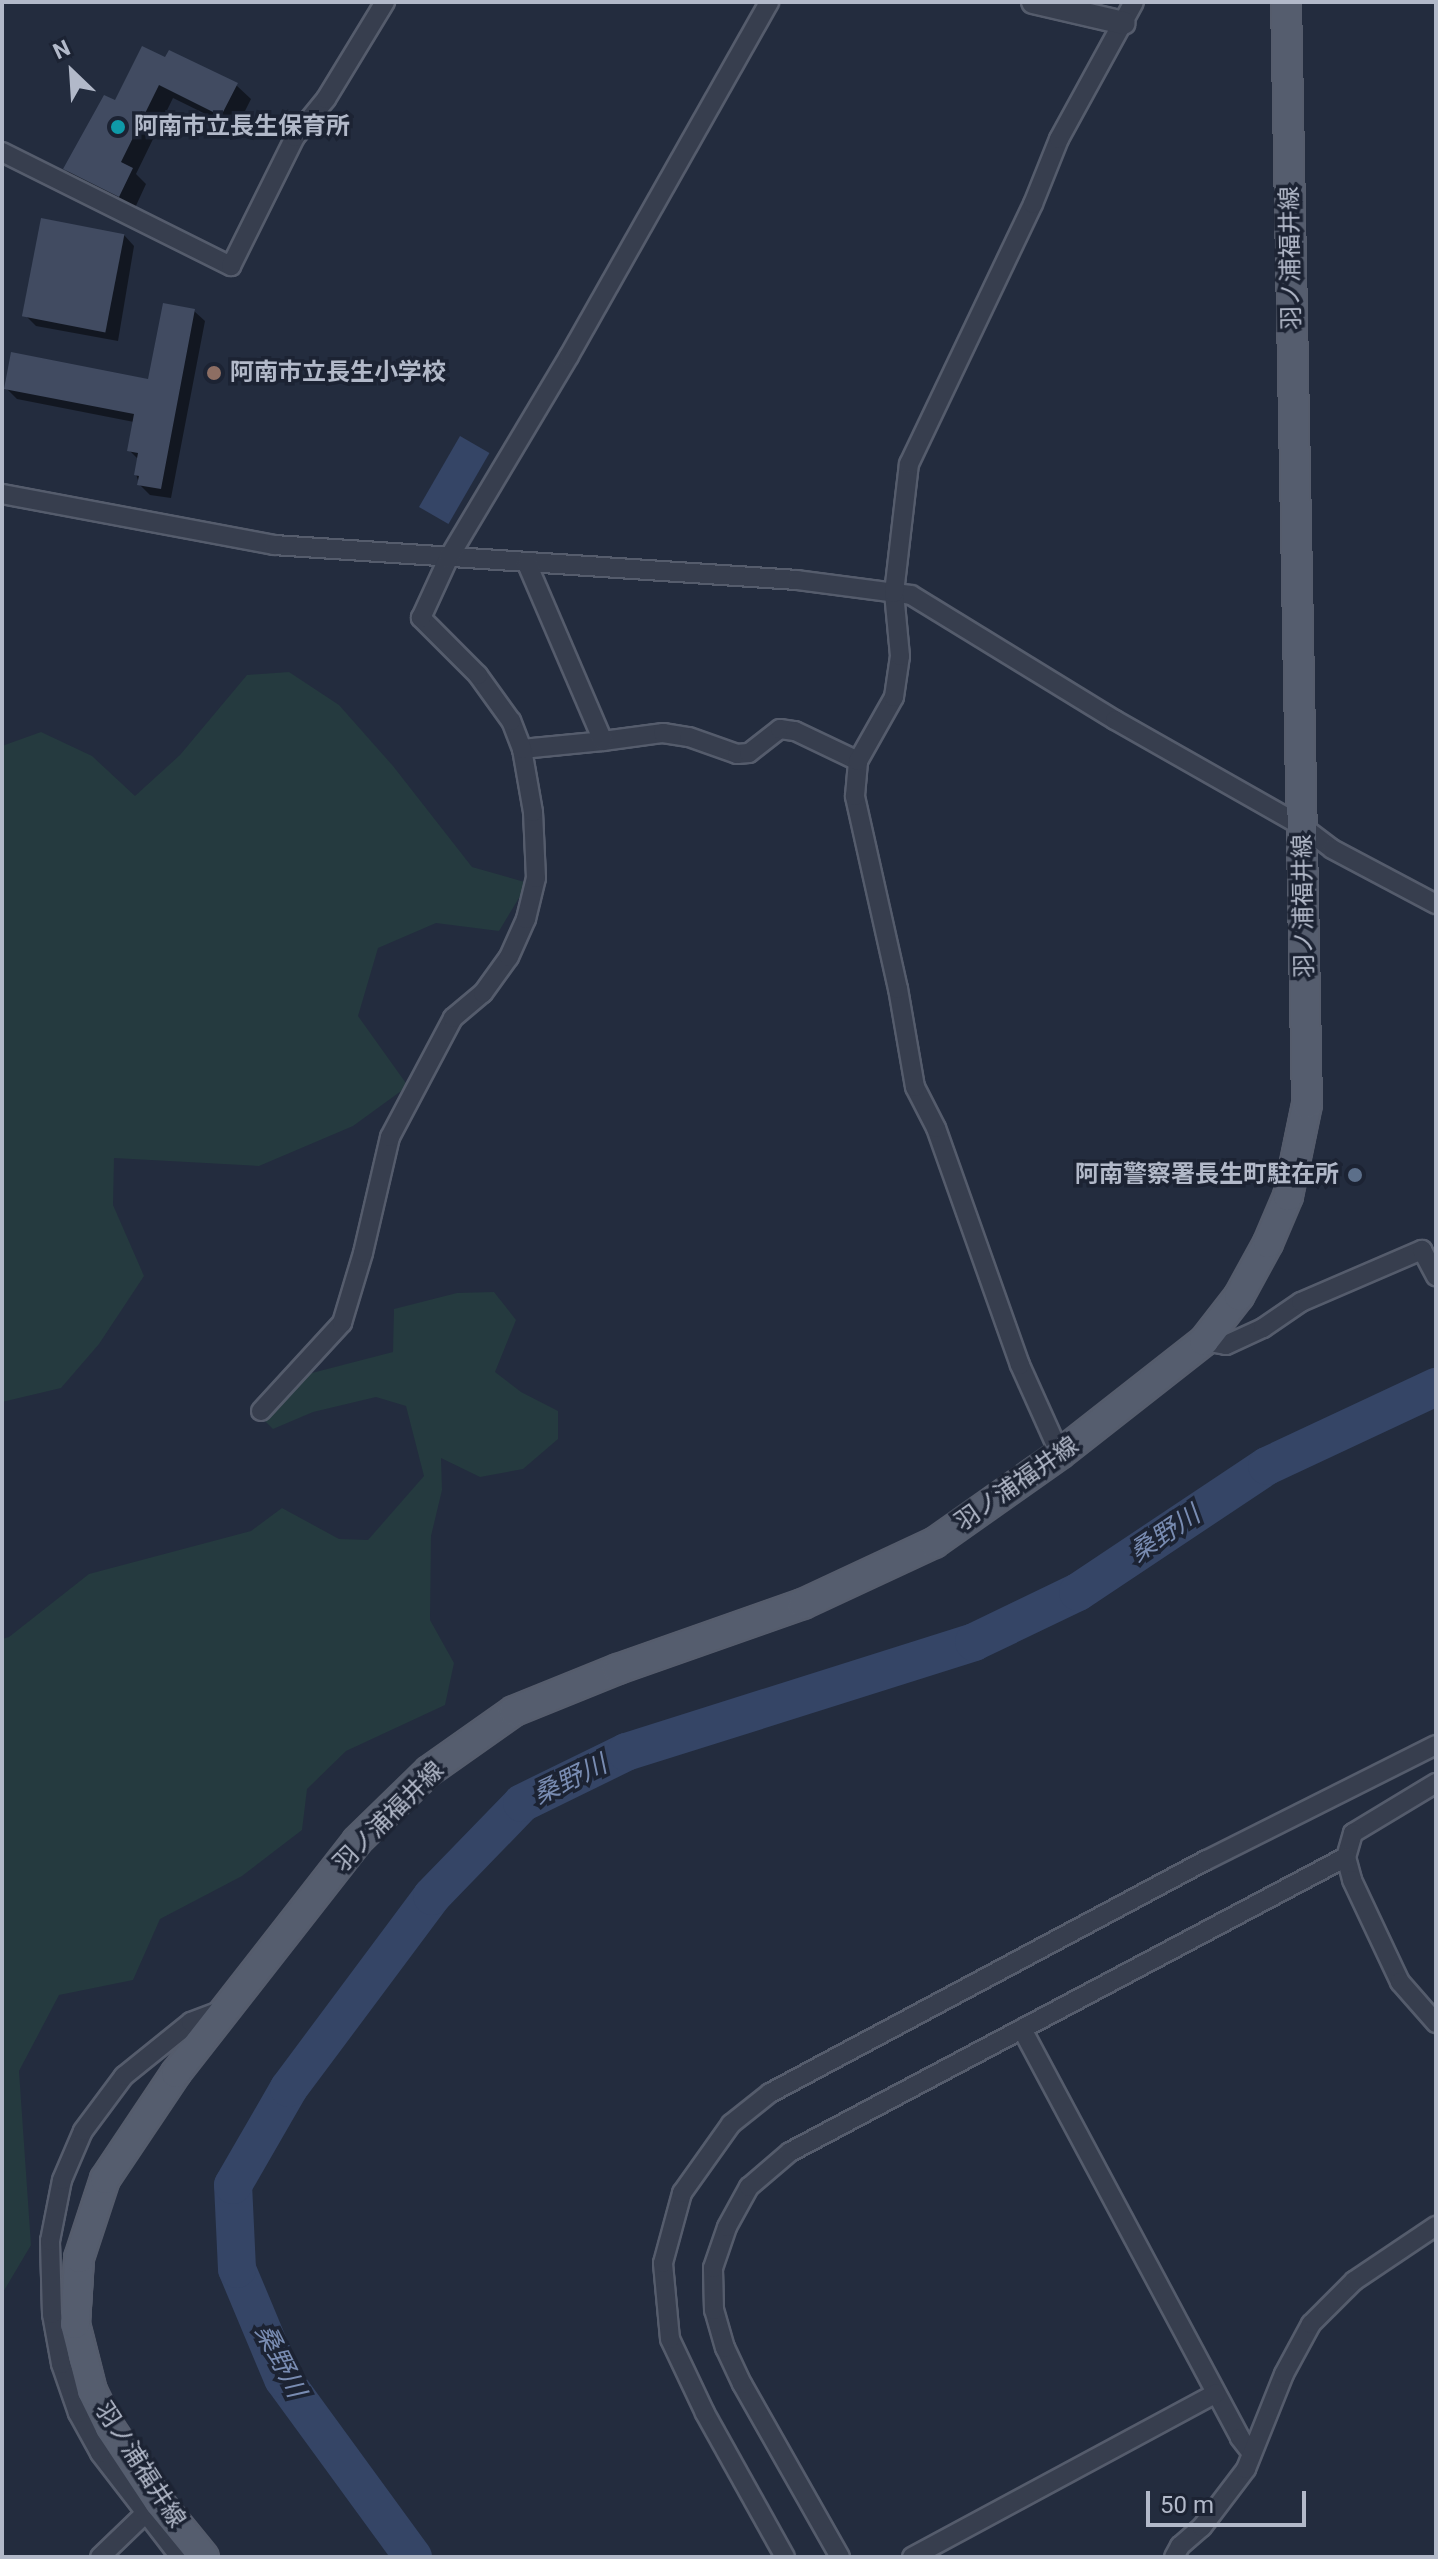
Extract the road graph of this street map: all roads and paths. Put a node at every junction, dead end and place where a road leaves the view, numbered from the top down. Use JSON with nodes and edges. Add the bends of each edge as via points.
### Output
{"nodes":[{"id":1,"x":385,"y":2,"type":"edge"},
{"id":2,"x":769,"y":2,"type":"edge"},
{"id":3,"x":1033,"y":2,"type":"edge"},
{"id":4,"x":1134,"y":2,"type":"edge"},
{"id":5,"x":1286,"y":2,"type":"edge"},
{"id":6,"x":1124,"y":23,"type":"junction"},
{"id":7,"x":2,"y":152,"type":"edge"},
{"id":8,"x":2,"y":494,"type":"edge"},
{"id":9,"x":448,"y":559,"type":"junction"},
{"id":10,"x":527,"y":564,"type":"junction"},
{"id":11,"x":894,"y":593,"type":"junction"},
{"id":12,"x":603,"y":741,"type":"junction"},
{"id":13,"x":522,"y":749,"type":"junction"},
{"id":14,"x":858,"y":761,"type":"junction"},
{"id":15,"x":1303,"y":827,"type":"junction"},
{"id":16,"x":1436,"y":904,"type":"edge"},
{"id":17,"x":1431,"y":1259,"type":"edge"},
{"id":18,"x":1204,"y":1341,"type":"junction"},
{"id":19,"x":261,"y":1411,"type":"dead end"},
{"id":20,"x":1060,"y":1454,"type":"junction"},
{"id":21,"x":1436,"y":1745,"type":"edge"},
{"id":22,"x":1436,"y":1783,"type":"edge"},
{"id":23,"x":1346,"y":1857,"type":"junction"},
{"id":24,"x":225,"y":2010,"type":"junction"},
{"id":25,"x":1436,"y":2023,"type":"edge"},
{"id":26,"x":1022,"y":2029,"type":"junction"},
{"id":27,"x":1436,"y":2226,"type":"edge"},
{"id":28,"x":1216,"y":2393,"type":"junction"},
{"id":29,"x":1251,"y":2452,"type":"junction"},
{"id":30,"x":152,"y":2508,"type":"junction"},
{"id":31,"x":100,"y":2557,"type":"edge"},
{"id":32,"x":180,"y":2557,"type":"edge"},
{"id":33,"x":204,"y":2557,"type":"edge"},
{"id":34,"x":785,"y":2557,"type":"edge"},
{"id":35,"x":840,"y":2557,"type":"edge"},
{"id":36,"x":912,"y":2557,"type":"edge"},
{"id":37,"x":1174,"y":2557,"type":"edge"}],
"edges":[{"from":1,"to":7,"type":"street","via":[[326,99],[295,137],[231,266]]},
{"from":2,"to":9,"type":"street"},
{"from":3,"to":6,"type":"street"},
{"from":4,"to":6,"type":"street"},
{"from":5,"to":15,"type":"main road","name":"羽ノ浦福井線"},
{"from":6,"to":11,"type":"street","via":[[1059,139],[909,464]]},
{"from":8,"to":9,"type":"street","via":[[274,545]]},
{"from":9,"to":10,"type":"street"},
{"from":9,"to":13,"type":"street","via":[[421,618],[492,692]]},
{"from":10,"to":11,"type":"street","via":[[797,580]]},
{"from":10,"to":12,"type":"street"},
{"from":11,"to":14,"type":"street","via":[[900,656],[894,697]]},
{"from":11,"to":15,"type":"street","via":[[911,595]]},
{"from":12,"to":13,"type":"street"},
{"from":12,"to":14,"type":"street","via":[[663,733],[737,754],[749,753],[780,729]]},
{"from":13,"to":19,"type":"street","via":[[533,812],[536,878],[526,919],[509,957],[483,993],[453,1018],[390,1137],[342,1323]]},
{"from":14,"to":20,"type":"street","via":[[856,813],[898,989],[915,1087],[936,1128],[1020,1365]]},
{"from":15,"to":16,"type":"street","via":[[1332,849]]},
{"from":15,"to":18,"type":"main road","name":"羽ノ浦福井線","via":[[1307,1104],[1288,1196],[1268,1243],[1239,1296]]},
{"from":17,"to":18,"type":"street","via":[[1301,1302],[1226,1345]]},
{"from":18,"to":20,"type":"main road","name":"羽ノ浦福井線"},
{"from":20,"to":24,"type":"main road","name":"羽ノ浦福井線","via":[[934,1543],[866,1577],[514,1711],[429,1771],[357,1841]]},
{"from":21,"to":34,"type":"street","via":[[1207,1860],[770,2093],[731,2124],[682,2193],[663,2263],[670,2339]]},
{"from":22,"to":23,"type":"street","via":[[1353,1833]]},
{"from":23,"to":25,"type":"street","via":[[1400,1982]]},
{"from":23,"to":26,"type":"street"},
{"from":24,"to":30,"type":"main road","name":"羽ノ浦福井線","via":[[105,2179],[79,2258],[75,2324],[92,2391]]},
{"from":24,"to":30,"type":"street","via":[[191,2022],[124,2076],[83,2131],[62,2180],[50,2241],[52,2314],[78,2413],[100,2453]]},
{"from":26,"to":28,"type":"street"},
{"from":26,"to":35,"type":"street","via":[[790,2152],[749,2187],[727,2227],[713,2268],[714,2310],[725,2348]]},
{"from":27,"to":29,"type":"street","via":[[1354,2281],[1311,2324]]},
{"from":28,"to":29,"type":"street"},
{"from":28,"to":36,"type":"street"},
{"from":29,"to":37,"type":"street","via":[[1246,2469]]},
{"from":30,"to":31,"type":"street"},
{"from":30,"to":32,"type":"street"},
{"from":30,"to":33,"type":"main road","name":"羽ノ浦福井線"}]}
